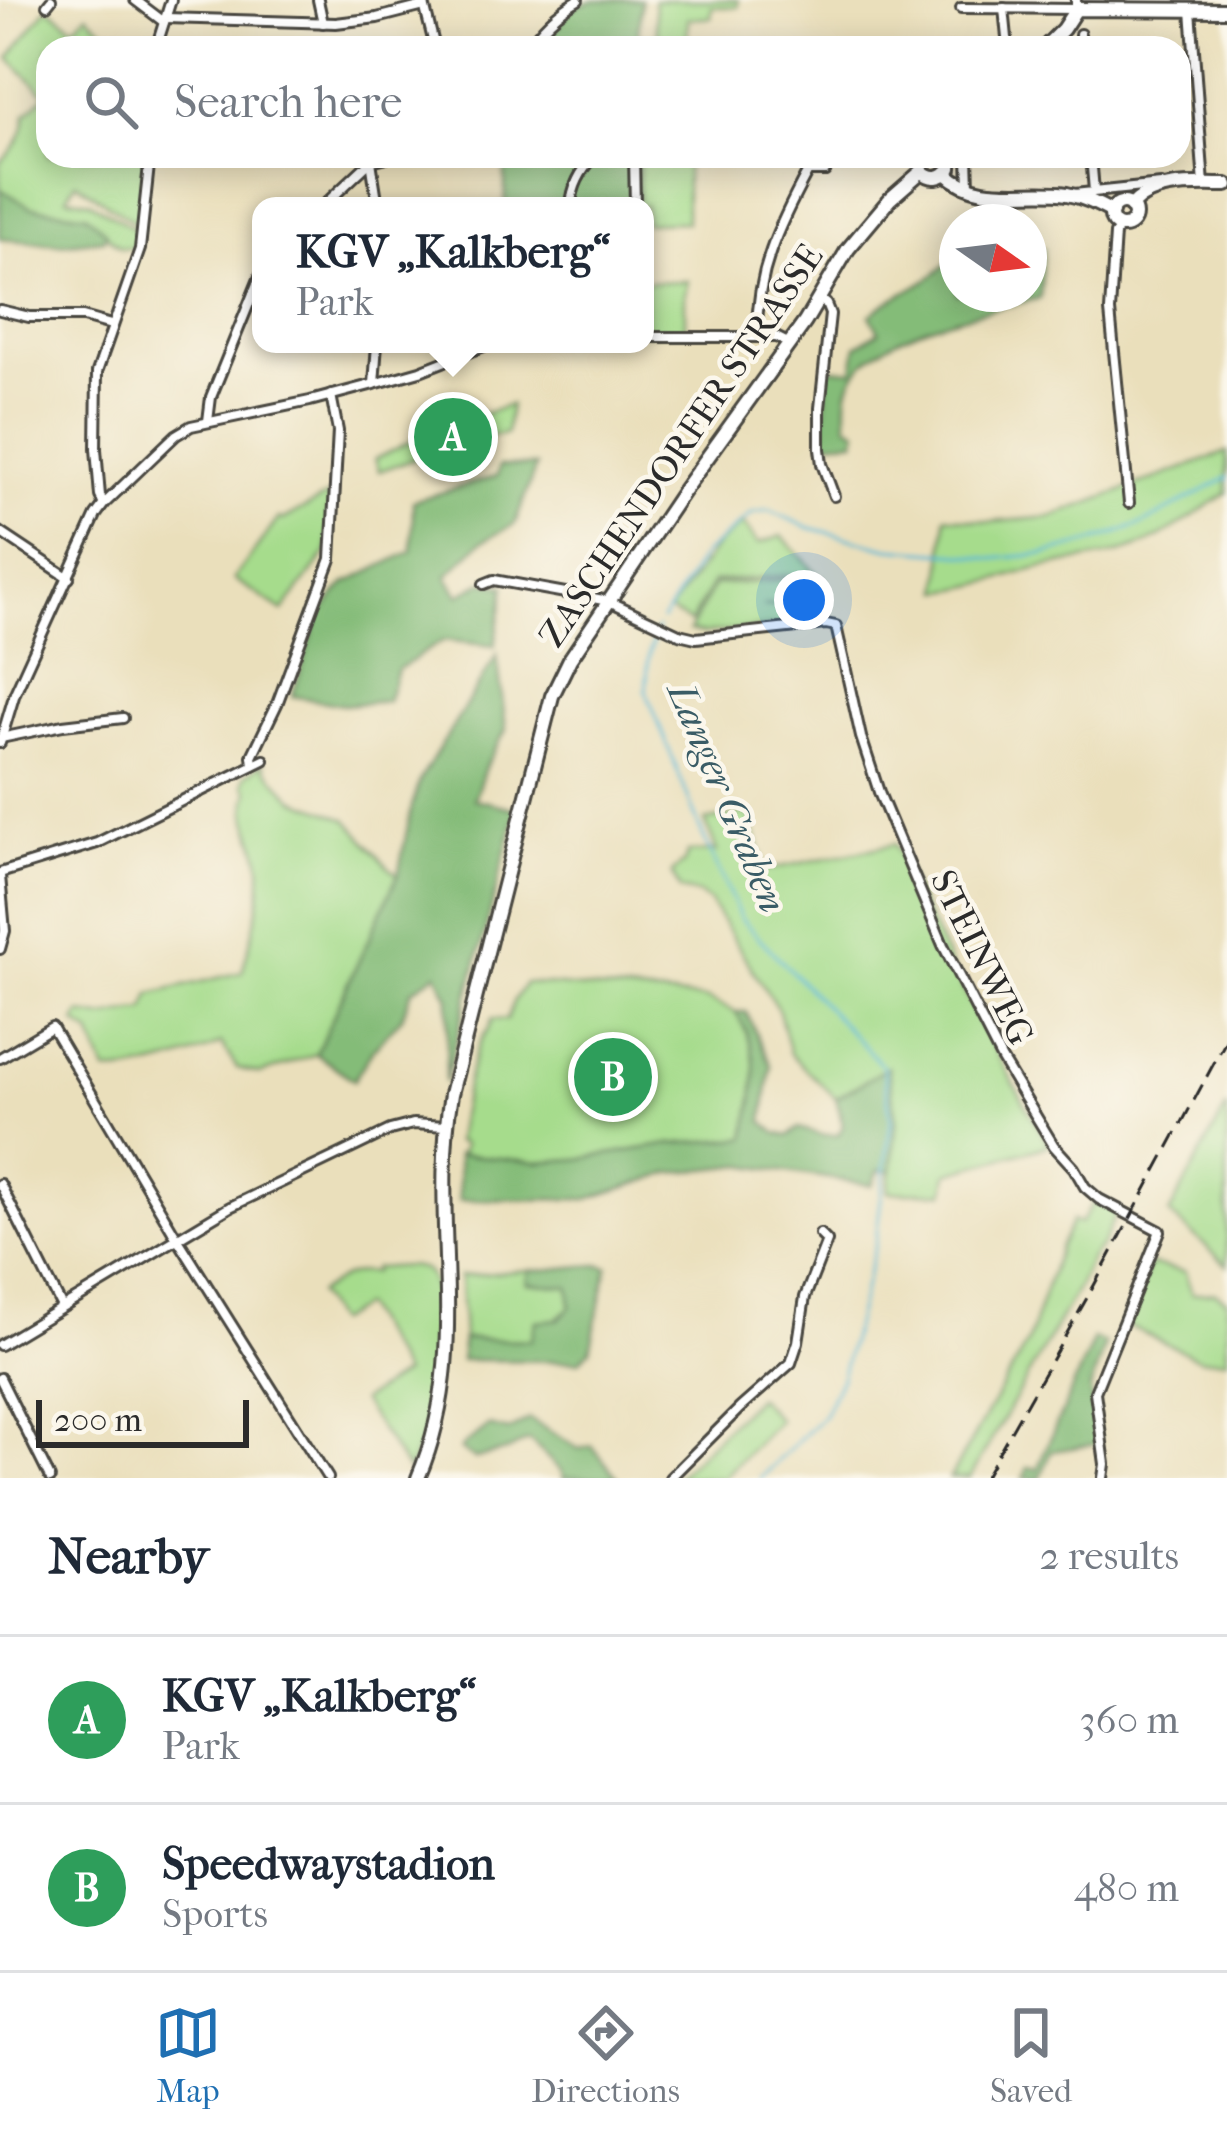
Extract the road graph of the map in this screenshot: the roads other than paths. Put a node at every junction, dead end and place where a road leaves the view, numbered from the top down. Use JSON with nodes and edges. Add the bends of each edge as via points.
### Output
{"nodes":[{"id":1,"x":135,"y":0,"type":"edge"},
{"id":2,"x":171,"y":0,"type":"edge"},
{"id":3,"x":319,"y":0,"type":"edge"},
{"id":4,"x":578,"y":0,"type":"edge"},
{"id":5,"x":423,"y":3,"type":"edge"},
{"id":6,"x":1076,"y":4,"type":"edge"},
{"id":7,"x":1191,"y":4,"type":"edge"},
{"id":8,"x":961,"y":8,"type":"dead end"},
{"id":9,"x":1004,"y":8,"type":"junction"},
{"id":10,"x":1227,"y":10,"type":"edge"},
{"id":11,"x":165,"y":20,"type":"junction"},
{"id":12,"x":323,"y":23,"type":"junction"},
{"id":13,"x":160,"y":36,"type":"edge"},
{"id":14,"x":432,"y":36,"type":"edge"},
{"id":15,"x":536,"y":36,"type":"edge"},
{"id":16,"x":1007,"y":36,"type":"edge"},
{"id":17,"x":1056,"y":36,"type":"edge"},
{"id":18,"x":149,"y":168,"type":"edge"},
{"id":19,"x":362,"y":168,"type":"edge"},
{"id":20,"x":368,"y":168,"type":"edge"},
{"id":21,"x":583,"y":168,"type":"edge"},
{"id":22,"x":827,"y":168,"type":"edge"},
{"id":23,"x":917,"y":168,"type":"edge"},
{"id":24,"x":924,"y":168,"type":"edge"},
{"id":25,"x":949,"y":168,"type":"edge"},
{"id":26,"x":968,"y":168,"type":"edge"},
{"id":27,"x":1092,"y":168,"type":"edge"},
{"id":28,"x":946,"y":173,"type":"junction"},
{"id":29,"x":1227,"y":185,"type":"edge"},
{"id":30,"x":1201,"y":186,"type":"junction"},
{"id":31,"x":969,"y":189,"type":"junction"},
{"id":32,"x":1094,"y":191,"type":"junction"},
{"id":33,"x":1071,"y":195,"type":"junction"},
{"id":34,"x":333,"y":197,"type":"edge"},
{"id":35,"x":376,"y":197,"type":"edge"},
{"id":36,"x":572,"y":197,"type":"edge"},
{"id":37,"x":1131,"y":207,"type":"junction"},
{"id":38,"x":1112,"y":212,"type":"junction"},
{"id":39,"x":1121,"y":227,"type":"junction"},
{"id":40,"x":252,"y":296,"type":"edge"},
{"id":41,"x":819,"y":298,"type":"junction"},
{"id":42,"x":0,"y":310,"type":"edge"},
{"id":43,"x":111,"y":325,"type":"junction"},
{"id":44,"x":757,"y":337,"type":"junction"},
{"id":45,"x":654,"y":338,"type":"edge"},
{"id":46,"x":789,"y":344,"type":"junction"},
{"id":47,"x":376,"y":353,"type":"edge"},
{"id":48,"x":466,"y":353,"type":"edge"},
{"id":49,"x":374,"y":384,"type":"junction"},
{"id":50,"x":331,"y":395,"type":"junction"},
{"id":51,"x":208,"y":421,"type":"junction"},
{"id":52,"x":835,"y":496,"type":"dead end"},
{"id":53,"x":1130,"y":503,"type":"dead end"},
{"id":54,"x":104,"y":504,"type":"junction"},
{"id":55,"x":0,"y":532,"type":"edge"},
{"id":56,"x":69,"y":578,"type":"junction"},
{"id":57,"x":484,"y":584,"type":"dead end"},
{"id":58,"x":609,"y":601,"type":"junction"},
{"id":59,"x":5,"y":709,"type":"edge"},
{"id":60,"x":123,"y":718,"type":"dead end"},
{"id":61,"x":1,"y":741,"type":"edge"},
{"id":62,"x":263,"y":760,"type":"dead end"},
{"id":63,"x":253,"y":766,"type":"junction"},
{"id":64,"x":0,"y":874,"type":"edge"},
{"id":65,"x":0,"y":950,"type":"edge"},
{"id":66,"x":0,"y":1058,"type":"edge"},
{"id":67,"x":446,"y":1126,"type":"junction"},
{"id":68,"x":0,"y":1184,"type":"edge"},
{"id":69,"x":820,"y":1234,"type":"dead end"},
{"id":70,"x":177,"y":1238,"type":"junction"},
{"id":71,"x":62,"y":1307,"type":"junction"},
{"id":72,"x":0,"y":1345,"type":"edge"},
{"id":73,"x":0,"y":1378,"type":"edge"},
{"id":74,"x":50,"y":1478,"type":"edge"},
{"id":75,"x":328,"y":1478,"type":"edge"},
{"id":76,"x":418,"y":1478,"type":"edge"},
{"id":77,"x":670,"y":1478,"type":"edge"},
{"id":78,"x":1103,"y":1478,"type":"edge"}],
"edges":[{"from":1,"to":11,"type":"street"},
{"from":2,"to":11,"type":"street"},
{"from":3,"to":12,"type":"street"},
{"from":4,"to":15,"type":"street"},
{"from":5,"to":12,"type":"street"},
{"from":5,"to":14,"type":"street"},
{"from":6,"to":7,"type":"street"},
{"from":6,"to":9,"type":"street"},
{"from":6,"to":17,"type":"street"},
{"from":7,"to":10,"type":"street"},
{"from":7,"to":30,"type":"street"},
{"from":8,"to":9,"type":"street"},
{"from":9,"to":16,"type":"street"},
{"from":11,"to":12,"type":"street"},
{"from":11,"to":13,"type":"street"},
{"from":18,"to":43,"type":"street","via":[[140,249]]},
{"from":19,"to":34,"type":"street"},
{"from":20,"to":35,"type":"street"},
{"from":21,"to":36,"type":"street"},
{"from":22,"to":44,"type":"street","via":[[808,171],[770,248]]},
{"from":23,"to":41,"type":"street","name":"ZASCHENDORFER STRASSE","via":[[854,241]]},
{"from":24,"to":28,"type":"street","name":"ZASCHENDORFER STRASSE","via":[[933,178]]},
{"from":25,"to":28,"type":"street"},
{"from":26,"to":31,"type":"street"},
{"from":27,"to":32,"type":"street"},
{"from":28,"to":31,"type":"street"},
{"from":29,"to":30,"type":"street"},
{"from":30,"to":32,"type":"street"},
{"from":30,"to":37,"type":"street","via":[[1150,191]]},
{"from":31,"to":33,"type":"street"},
{"from":32,"to":33,"type":"street"},
{"from":33,"to":38,"type":"street"},
{"from":37,"to":38,"type":"street"},
{"from":37,"to":39,"type":"street","via":[[1134,218]]},
{"from":38,"to":39,"type":"street"},
{"from":39,"to":53,"type":"street","via":[[1114,234],[1110,311]]},
{"from":40,"to":51,"type":"street"},
{"from":41,"to":46,"type":"street","name":"ZASCHENDORFER STRASSE"},
{"from":41,"to":52,"type":"street","via":[[830,314],[820,458]]},
{"from":42,"to":43,"type":"street"},
{"from":43,"to":54,"type":"street","via":[[95,385]]},
{"from":44,"to":45,"type":"street"},
{"from":44,"to":46,"type":"street"},
{"from":46,"to":58,"type":"street","name":"ZASCHENDORFER STRASSE"},
{"from":47,"to":49,"type":"street"},
{"from":48,"to":49,"type":"street"},
{"from":49,"to":50,"type":"street"},
{"from":50,"to":51,"type":"street"},
{"from":50,"to":63,"type":"street","via":[[338,431],[331,559]]},
{"from":51,"to":54,"type":"street","via":[[176,435]]},
{"from":54,"to":56,"type":"street"},
{"from":55,"to":56,"type":"street"},
{"from":56,"to":59,"type":"street"},
{"from":57,"to":58,"type":"street","name":"STEINWEG"},
{"from":58,"to":67,"type":"street","name":"ZASCHENDORFER STRASSE","via":[[570,659],[545,718]]},
{"from":58,"to":78,"type":"street","name":"STEINWEG","via":[[688,637],[836,626],[880,795],[1002,1060],[1085,1186],[1160,1231],[1095,1392]]},
{"from":59,"to":61,"type":"street"},
{"from":60,"to":61,"type":"street"},
{"from":62,"to":63,"type":"street"},
{"from":63,"to":64,"type":"street","via":[[97,843]]},
{"from":64,"to":65,"type":"street"},
{"from":66,"to":70,"type":"street","via":[[52,1028]]},
{"from":67,"to":70,"type":"street","via":[[390,1130]]},
{"from":67,"to":76,"type":"street","name":"ZASCHENDORFER STRASSE","via":[[448,1352],[442,1406]]},
{"from":68,"to":71,"type":"street"},
{"from":69,"to":77,"type":"street","via":[[827,1241],[791,1364]]},
{"from":70,"to":71,"type":"street"},
{"from":70,"to":75,"type":"street"},
{"from":71,"to":72,"type":"street"},
{"from":73,"to":74,"type":"street"}]}
